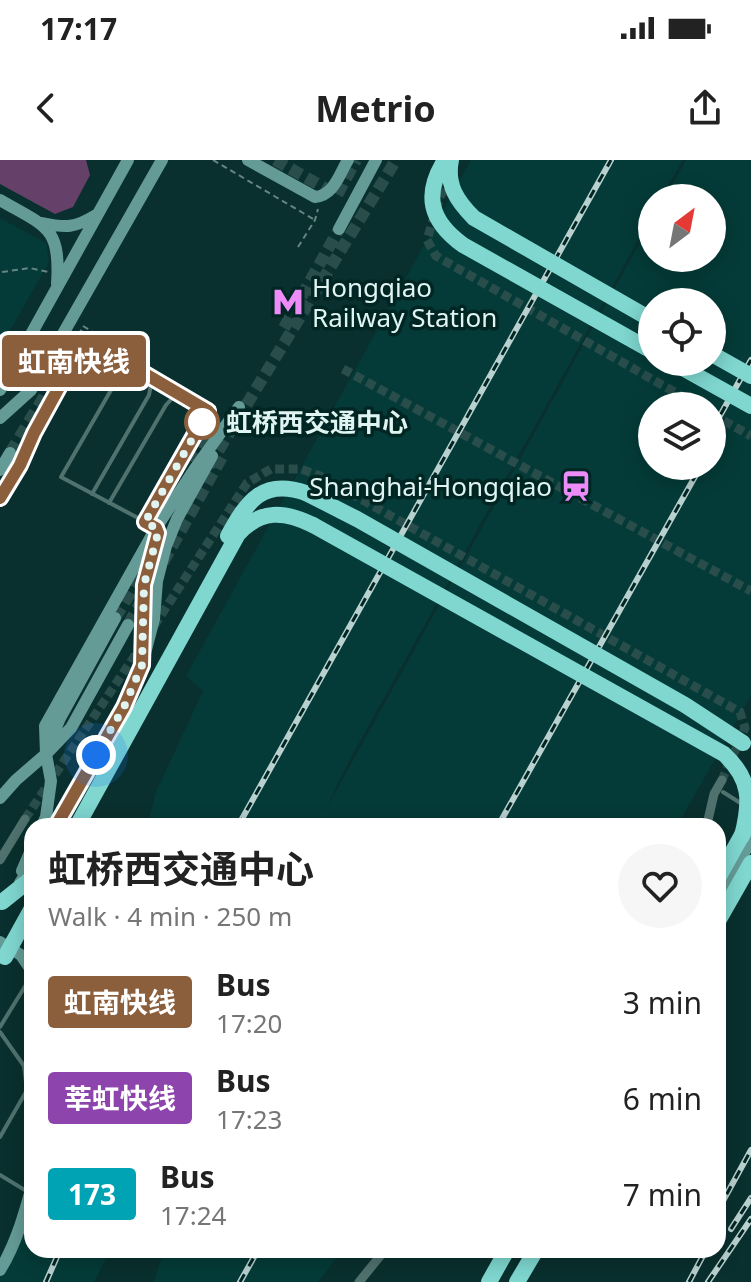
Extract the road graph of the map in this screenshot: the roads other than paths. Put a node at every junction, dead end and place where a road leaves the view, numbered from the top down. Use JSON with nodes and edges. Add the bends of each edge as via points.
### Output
{"nodes":[{"id":1,"x":128,"y":160,"type":"edge"},
{"id":2,"x":162,"y":160,"type":"edge"},
{"id":3,"x":248,"y":160,"type":"edge"},
{"id":4,"x":348,"y":160,"type":"edge"},
{"id":5,"x":376,"y":160,"type":"edge"},
{"id":6,"x":445,"y":160,"type":"edge"},
{"id":7,"x":451,"y":160,"type":"edge"},
{"id":8,"x":0,"y":200,"type":"edge"},
{"id":9,"x":99,"y":213,"type":"junction"},
{"id":10,"x":38,"y":222,"type":"junction"},
{"id":11,"x":339,"y":229,"type":"tunnel mouth"},
{"id":12,"x":57,"y":287,"type":"junction"},
{"id":13,"x":638,"y":312,"type":"edge"},
{"id":14,"x":638,"y":343,"type":"edge"},
{"id":15,"x":119,"y":359,"type":"junction"},
{"id":16,"x":726,"y":362,"type":"edge"},
{"id":17,"x":147,"y":376,"type":"junction"},
{"id":18,"x":697,"y":376,"type":"edge"},
{"id":19,"x":751,"y":376,"type":"edge"},
{"id":20,"x":0,"y":390,"type":"edge"},
{"id":21,"x":178,"y":393,"type":"junction"},
{"id":22,"x":751,"y":406,"type":"edge"},
{"id":23,"x":0,"y":418,"type":"edge"},
{"id":24,"x":10,"y":453,"type":"tunnel mouth"},
{"id":25,"x":0,"y":470,"type":"edge"},
{"id":26,"x":92,"y":494,"type":"junction"},
{"id":27,"x":0,"y":498,"type":"edge"},
{"id":28,"x":109,"y":503,"type":"junction"},
{"id":29,"x":150,"y":525,"type":"junction"},
{"id":30,"x":220,"y":565,"type":"junction"},
{"id":31,"x":115,"y":618,"type":"tunnel mouth"},
{"id":32,"x":128,"y":625,"type":"tunnel mouth"},
{"id":33,"x":142,"y":665,"type":"junction"},
{"id":34,"x":751,"y":748,"type":"edge"},
{"id":35,"x":46,"y":754,"type":"junction"},
{"id":36,"x":722,"y":780,"type":"tunnel mouth"},
{"id":37,"x":723,"y":792,"type":"dead end"},
{"id":38,"x":0,"y":798,"type":"edge"},
{"id":39,"x":751,"y":809,"type":"edge"},
{"id":40,"x":751,"y":817,"type":"edge"},
{"id":41,"x":46,"y":818,"type":"edge"},
{"id":42,"x":61,"y":818,"type":"edge"},
{"id":43,"x":81,"y":818,"type":"edge"},
{"id":44,"x":708,"y":818,"type":"edge"},
{"id":45,"x":24,"y":821,"type":"tunnel mouth"},
{"id":46,"x":746,"y":838,"type":"edge"},
{"id":47,"x":0,"y":860,"type":"edge"},
{"id":48,"x":751,"y":863,"type":"edge"},
{"id":49,"x":24,"y":864,"type":"edge"},
{"id":50,"x":726,"y":867,"type":"edge"},
{"id":51,"x":24,"y":875,"type":"edge"},
{"id":52,"x":726,"y":882,"type":"edge"},
{"id":53,"x":24,"y":885,"type":"edge"},
{"id":54,"x":4,"y":903,"type":"edge"},
{"id":55,"x":726,"y":907,"type":"edge"},
{"id":56,"x":0,"y":916,"type":"edge"},
{"id":57,"x":24,"y":922,"type":"edge"},
{"id":58,"x":0,"y":942,"type":"edge"},
{"id":59,"x":24,"y":960,"type":"edge"},
{"id":60,"x":0,"y":965,"type":"edge"},
{"id":61,"x":24,"y":987,"type":"edge"},
{"id":62,"x":0,"y":1029,"type":"edge"},
{"id":63,"x":24,"y":1066,"type":"edge"},
{"id":64,"x":24,"y":1095,"type":"edge"},
{"id":65,"x":0,"y":1137,"type":"edge"},
{"id":66,"x":0,"y":1175,"type":"edge"},
{"id":67,"x":24,"y":1186,"type":"edge"},
{"id":68,"x":24,"y":1210,"type":"edge"},
{"id":69,"x":378,"y":1258,"type":"edge"},
{"id":70,"x":502,"y":1258,"type":"edge"},
{"id":71,"x":530,"y":1258,"type":"edge"},
{"id":72,"x":0,"y":1270,"type":"edge"},
{"id":73,"x":359,"y":1282,"type":"edge"},
{"id":74,"x":489,"y":1282,"type":"edge"},
{"id":75,"x":516,"y":1282,"type":"edge"}],
"edges":[{"from":1,"to":9,"type":"street"},
{"from":2,"to":23,"type":"street","via":[[31,390]]},
{"from":3,"to":4,"type":"street","via":[[315,197],[331,191]]},
{"from":5,"to":11,"type":"street"},
{"from":6,"to":14,"type":"highway","bridge":true,"via":[[432,194],[436,216],[451,236]]},
{"from":7,"to":13,"type":"highway","bridge":true,"via":[[451,186],[474,218]]},
{"from":8,"to":10,"type":"street"},
{"from":9,"to":10,"type":"street","via":[[63,227]]},
{"from":9,"to":12,"type":"street"},
{"from":10,"to":12,"type":"street","via":[[56,241]]},
{"from":12,"to":20,"type":"street"},
{"from":15,"to":17,"type":"lane"},
{"from":15,"to":26,"type":"lane","via":[[122,371],[61,477]]},
{"from":15,"to":27,"type":"lane","via":[[96,345],[80,349]]},
{"from":16,"to":19,"type":"highway","bridge":true},
{"from":17,"to":21,"type":"lane"},
{"from":17,"to":26,"type":"lane","via":[[149,395]]},
{"from":18,"to":22,"type":"highway","bridge":true},
{"from":21,"to":28,"type":"lane"},
{"from":21,"to":29,"type":"lane","via":[[208,411]]},
{"from":24,"to":25,"type":"street"},
{"from":26,"to":28,"type":"lane"},
{"from":28,"to":29,"type":"lane"},
{"from":29,"to":33,"type":"lane","via":[[158,533],[144,585]]},
{"from":29,"to":33,"type":"street","via":[[239,407],[166,546]]},
{"from":29,"to":35,"type":"street","via":[[45,726]]},
{"from":30,"to":34,"type":"highway","bridge":true,"via":[[224,543],[256,496],[280,487],[306,493],[685,705]]},
{"from":30,"to":43,"type":"highway"},
{"from":30,"to":46,"type":"highway","bridge":true,"via":[[253,520],[289,515],[313,525],[724,754],[748,784]]},
{"from":31,"to":35,"type":"street"},
{"from":32,"to":35,"type":"street","via":[[71,728]]},
{"from":33,"to":42,"type":"street"},
{"from":35,"to":38,"type":"street"},
{"from":35,"to":41,"type":"street","via":[[51,781]]},
{"from":36,"to":44,"type":"street"},
{"from":37,"to":39,"type":"lane"},
{"from":40,"to":46,"type":"highway","bridge":true},
{"from":45,"to":47,"type":"street"},
{"from":46,"to":50,"type":"highway"},
{"from":46,"to":52,"type":"street"},
{"from":48,"to":55,"type":"highway"},
{"from":49,"to":54,"type":"street"},
{"from":51,"to":54,"type":"street"},
{"from":53,"to":54,"type":"highway","bridge":true},
{"from":54,"to":56,"type":"street"},
{"from":57,"to":60,"type":"highway","bridge":true},
{"from":58,"to":59,"type":"street"},
{"from":61,"to":62,"type":"lane"},
{"from":62,"to":63,"type":"lane"},
{"from":64,"to":65,"type":"lane"},
{"from":66,"to":67,"type":"lane"},
{"from":68,"to":72,"type":"street"},
{"from":69,"to":73,"type":"street"},
{"from":70,"to":74,"type":"highway"},
{"from":71,"to":75,"type":"highway"}]}
